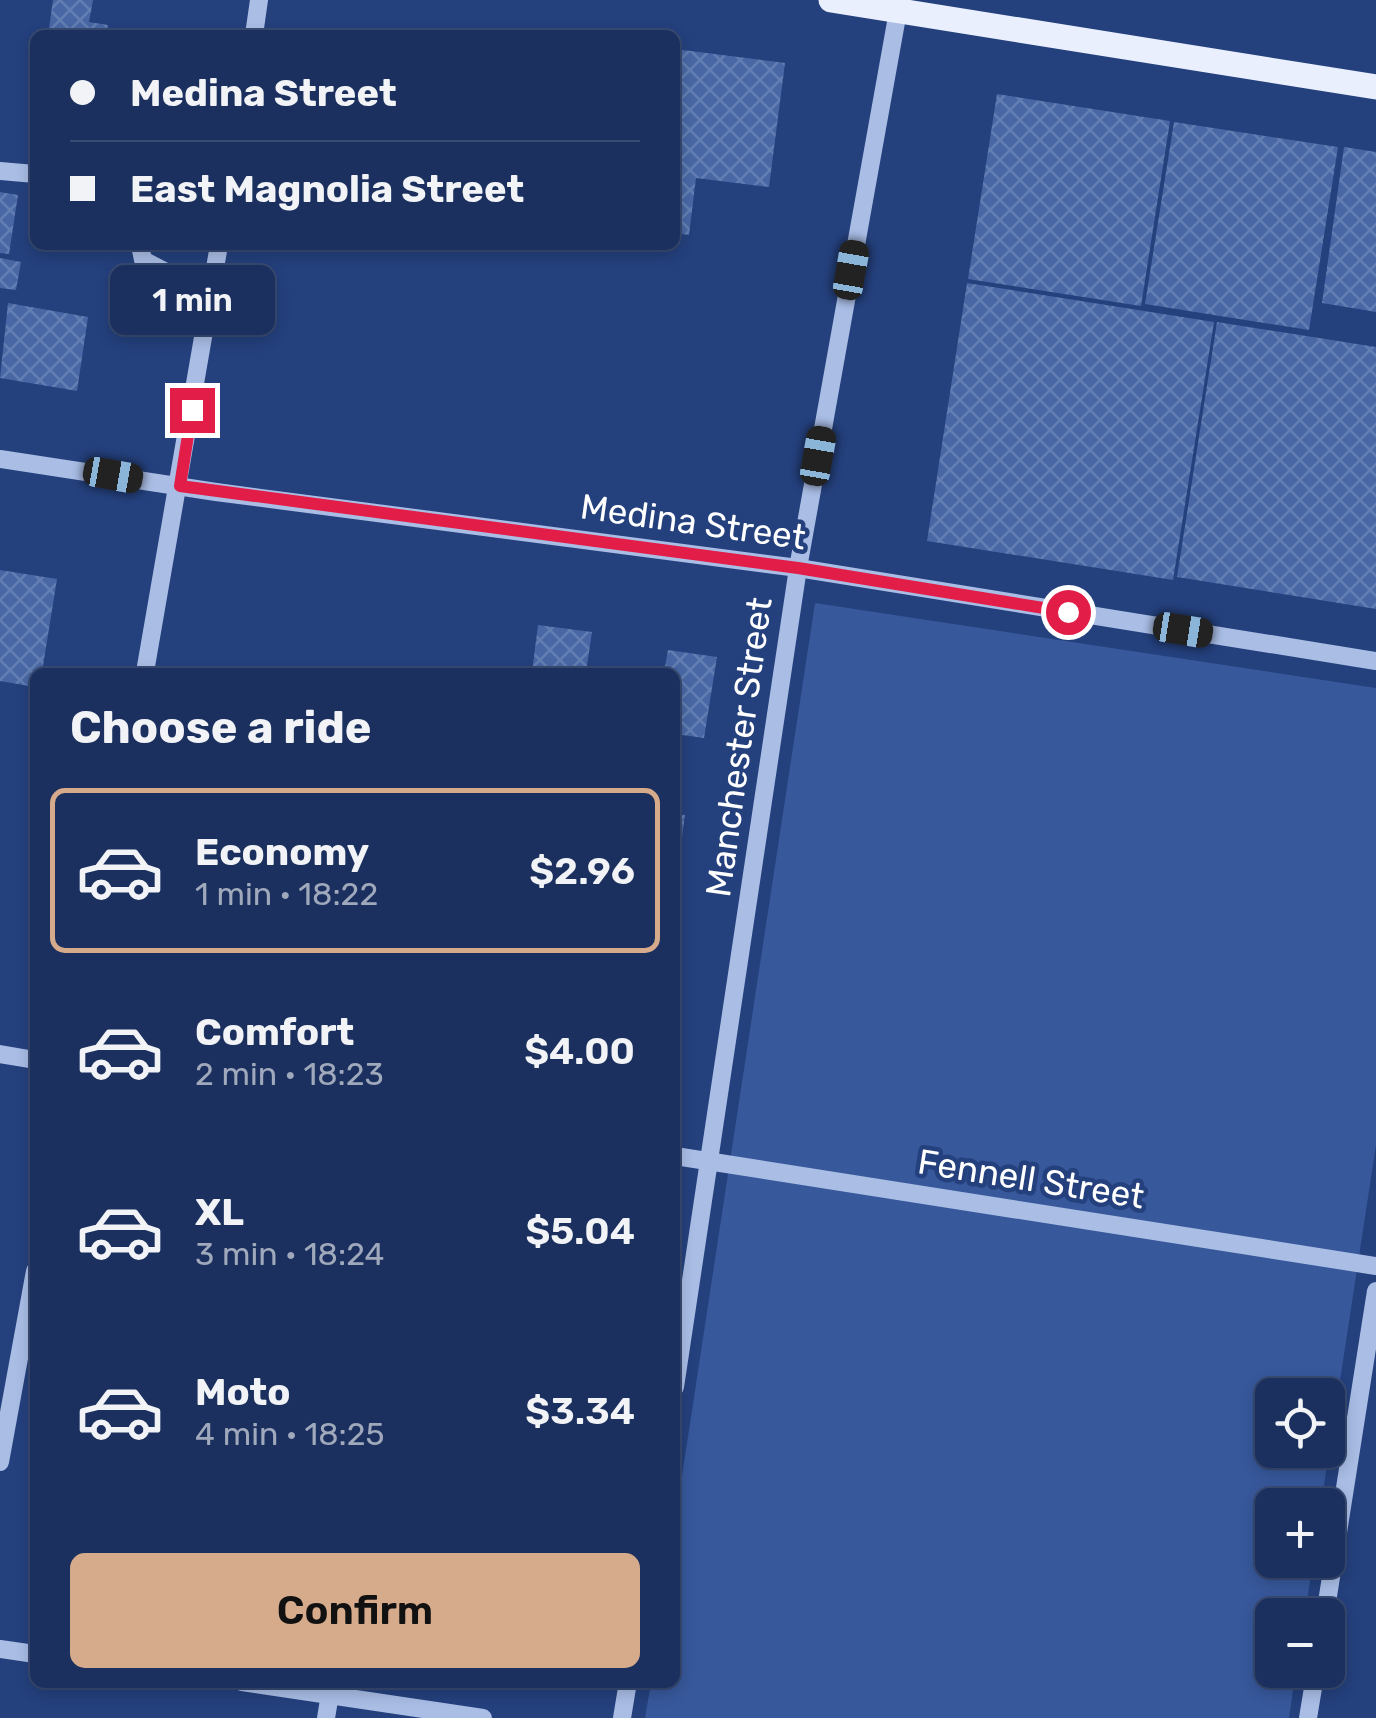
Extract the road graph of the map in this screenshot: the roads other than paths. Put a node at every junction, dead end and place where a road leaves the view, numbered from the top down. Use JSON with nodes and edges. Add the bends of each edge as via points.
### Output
{"nodes":[{"id":1,"x":259,"y":0,"type":"edge"},
{"id":2,"x":831,"y":0,"type":"edge"},
{"id":3,"x":899,"y":4,"type":"edge"},
{"id":4,"x":255,"y":30,"type":"edge"},
{"id":5,"x":1376,"y":88,"type":"edge"},
{"id":6,"x":0,"y":171,"type":"edge"},
{"id":7,"x":30,"y":174,"type":"edge"},
{"id":8,"x":141,"y":250,"type":"edge"},
{"id":9,"x":218,"y":250,"type":"edge"},
{"id":10,"x":210,"y":296,"type":"junction"},
{"id":11,"x":0,"y":459,"type":"edge"},
{"id":12,"x":180,"y":486,"type":"junction"},
{"id":13,"x":798,"y":568,"type":"junction"},
{"id":14,"x":1376,"y":660,"type":"edge"},
{"id":15,"x":146,"y":668,"type":"edge"},
{"id":16,"x":0,"y":1054,"type":"edge"},
{"id":17,"x":30,"y":1059,"type":"edge"},
{"id":18,"x":680,"y":1157,"type":"edge"},
{"id":19,"x":710,"y":1161,"type":"junction"},
{"id":20,"x":1376,"y":1266,"type":"edge"},
{"id":21,"x":1376,"y":1291,"type":"edge"},
{"id":22,"x":30,"y":1298,"type":"edge"},
{"id":23,"x":680,"y":1355,"type":"edge"},
{"id":24,"x":0,"y":1462,"type":"edge"},
{"id":25,"x":1328,"y":1598,"type":"edge"},
{"id":26,"x":0,"y":1649,"type":"edge"},
{"id":27,"x":30,"y":1653,"type":"edge"},
{"id":28,"x":331,"y":1688,"type":"edge"},
{"id":29,"x":627,"y":1688,"type":"edge"},
{"id":30,"x":1313,"y":1688,"type":"edge"},
{"id":31,"x":326,"y":1718,"type":"edge"},
{"id":32,"x":483,"y":1718,"type":"edge"},
{"id":33,"x":622,"y":1718,"type":"edge"},
{"id":34,"x":1308,"y":1718,"type":"edge"}],
"edges":[{"from":1,"to":4,"type":"street"},
{"from":2,"to":3,"type":"main road"},
{"from":3,"to":5,"type":"main road"},
{"from":3,"to":13,"type":"street","name":"Manchester Street"},
{"from":6,"to":7,"type":"street"},
{"from":8,"to":10,"type":"street","via":[[143,260]]},
{"from":9,"to":10,"type":"street"},
{"from":10,"to":12,"type":"street"},
{"from":11,"to":12,"type":"street","name":"Medina Street"},
{"from":12,"to":13,"type":"street","name":"Medina Street"},
{"from":12,"to":15,"type":"street"},
{"from":13,"to":14,"type":"street","name":"Medina Street"},
{"from":13,"to":19,"type":"street","name":"Manchester Street"},
{"from":16,"to":17,"type":"street"},
{"from":18,"to":19,"type":"street","name":"Fennell Street"},
{"from":19,"to":20,"type":"street","name":"Fennell Street"},
{"from":19,"to":23,"type":"street","name":"Manchester Street"},
{"from":21,"to":25,"type":"street"},
{"from":22,"to":24,"type":"street"},
{"from":26,"to":27,"type":"street"},
{"from":28,"to":31,"type":"street"},
{"from":28,"to":32,"type":"street"},
{"from":29,"to":33,"type":"street"},
{"from":30,"to":34,"type":"street"}]}
